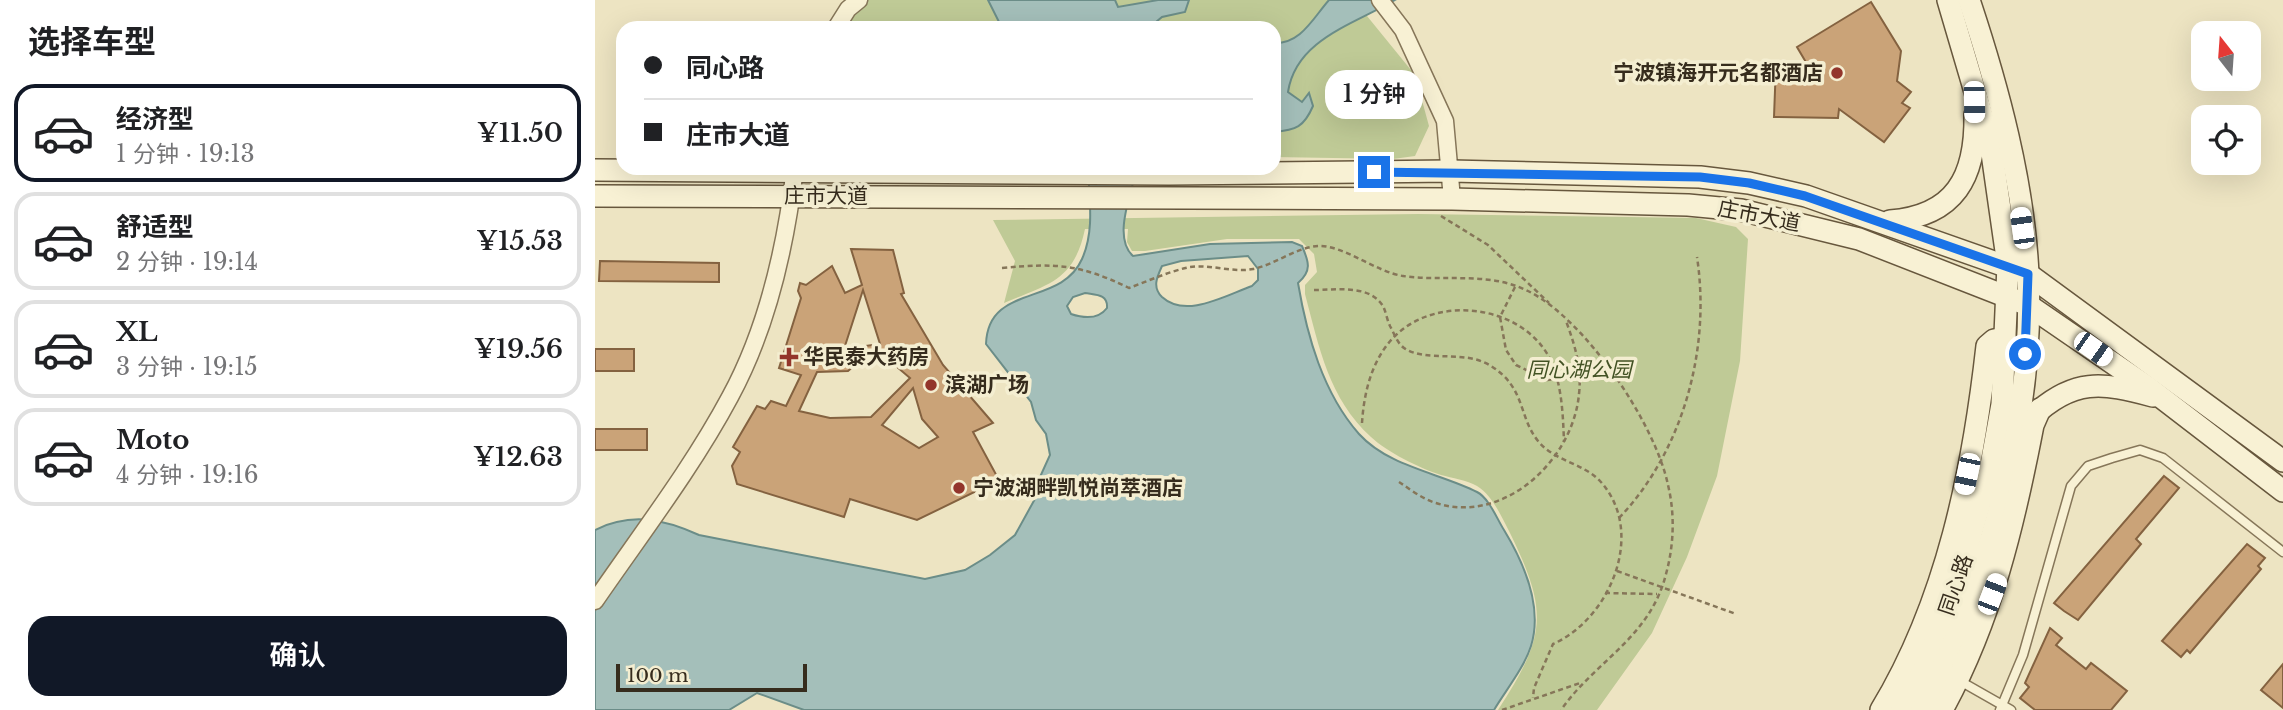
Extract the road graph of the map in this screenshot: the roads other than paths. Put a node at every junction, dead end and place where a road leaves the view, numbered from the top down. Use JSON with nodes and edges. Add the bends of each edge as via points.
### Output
{"nodes":[{"id":1,"x":859,"y":0,"type":"edge"},
{"id":2,"x":1380,"y":0,"type":"edge"},
{"id":3,"x":1948,"y":0,"type":"edge"},
{"id":4,"x":1969,"y":0,"type":"edge"},
{"id":5,"x":840,"y":21,"type":"edge"},
{"id":6,"x":1974,"y":82,"type":"junction"},
{"id":7,"x":595,"y":170,"type":"edge"},
{"id":8,"x":616,"y":170,"type":"edge"},
{"id":9,"x":1451,"y":171,"type":"junction"},
{"id":10,"x":1281,"y":173,"type":"edge"},
{"id":11,"x":794,"y":175,"type":"edge"},
{"id":12,"x":595,"y":196,"type":"edge"},
{"id":13,"x":793,"y":196,"type":"junction"},
{"id":14,"x":1452,"y":200,"type":"junction"},
{"id":15,"x":1881,"y":222,"type":"junction"},
{"id":16,"x":2008,"y":265,"type":"junction"},
{"id":17,"x":2028,"y":274,"type":"junction"},
{"id":18,"x":2006,"y":295,"type":"junction"},
{"id":19,"x":2028,"y":305,"type":"junction"},
{"id":20,"x":2005,"y":338,"type":"junction"},
{"id":21,"x":2164,"y":399,"type":"junction"},
{"id":22,"x":2040,"y":409,"type":"junction"},
{"id":23,"x":2013,"y":448,"type":"junction"},
{"id":24,"x":2283,"y":461,"type":"edge"},
{"id":25,"x":2283,"y":491,"type":"edge"},
{"id":26,"x":2283,"y":552,"type":"edge"},
{"id":27,"x":595,"y":601,"type":"edge"},
{"id":28,"x":1950,"y":676,"type":"junction"},
{"id":29,"x":2005,"y":708,"type":"edge"},
{"id":30,"x":1881,"y":710,"type":"edge"},
{"id":31,"x":1902,"y":710,"type":"edge"},
{"id":32,"x":1922,"y":710,"type":"edge"},
{"id":33,"x":1942,"y":710,"type":"edge"}],
"edges":[{"from":1,"to":5,"type":"street"},
{"from":2,"to":9,"type":"street","via":[[1403,30],[1445,121]]},
{"from":3,"to":6,"type":"main road","name":"同心路"},
{"from":4,"to":17,"type":"main road","name":"同心路","via":[[2008,138]]},
{"from":6,"to":15,"type":"main road","via":[[1975,142],[1965,181],[1942,207],[1912,220]]},
{"from":6,"to":16,"type":"main road","name":"同心路","via":[[1991,146]]},
{"from":7,"to":8,"type":"main road","name":"庄市大道"},
{"from":9,"to":10,"type":"main road","name":"庄市大道"},
{"from":9,"to":14,"type":"street"},
{"from":9,"to":15,"type":"main road","name":"庄市大道","via":[[1700,177],[1805,196]]},
{"from":11,"to":13,"type":"street"},
{"from":12,"to":13,"type":"main road","name":"庄市大道"},
{"from":13,"to":14,"type":"main road","name":"庄市大道"},
{"from":13,"to":27,"type":"street","via":[[758,335],[730,397]]},
{"from":14,"to":18,"type":"main road","name":"庄市大道","via":[[1741,210],[1859,239]]},
{"from":15,"to":16,"type":"main road","name":"庄市大道"},
{"from":16,"to":17,"type":"main road","name":"庄市大道"},
{"from":16,"to":18,"type":"main road","name":"同心路"},
{"from":17,"to":19,"type":"main road","name":"同心路"},
{"from":17,"to":24,"type":"main road","name":"庄市大道"},
{"from":18,"to":19,"type":"main road","name":"庄市大道"},
{"from":18,"to":20,"type":"main road","name":"同心路"},
{"from":19,"to":21,"type":"main road","name":"庄市大道"},
{"from":19,"to":23,"type":"main road","name":"同心路"},
{"from":20,"to":30,"type":"main road","via":[[1987,346],[1957,519],[1925,621]]},
{"from":20,"to":31,"type":"main road","name":"同心路","via":[[2002,404],[1976,520],[1955,590],[1925,667]]},
{"from":21,"to":22,"type":"main road","via":[[2107,384],[2061,394]]},
{"from":21,"to":25,"type":"main road","name":"庄市大道"},
{"from":22,"to":23,"type":"main road","via":[[2026,422]]},
{"from":22,"to":28,"type":"main road","via":[[1999,577]]},
{"from":23,"to":28,"type":"main road","name":"同心路"},
{"from":26,"to":29,"type":"lane","via":[[2163,458],[2140,450],[2088,466],[2071,486],[2053,559]]},
{"from":28,"to":29,"type":"lane"},
{"from":28,"to":32,"type":"main road","name":"同心路"},
{"from":28,"to":33,"type":"main road"}]}
